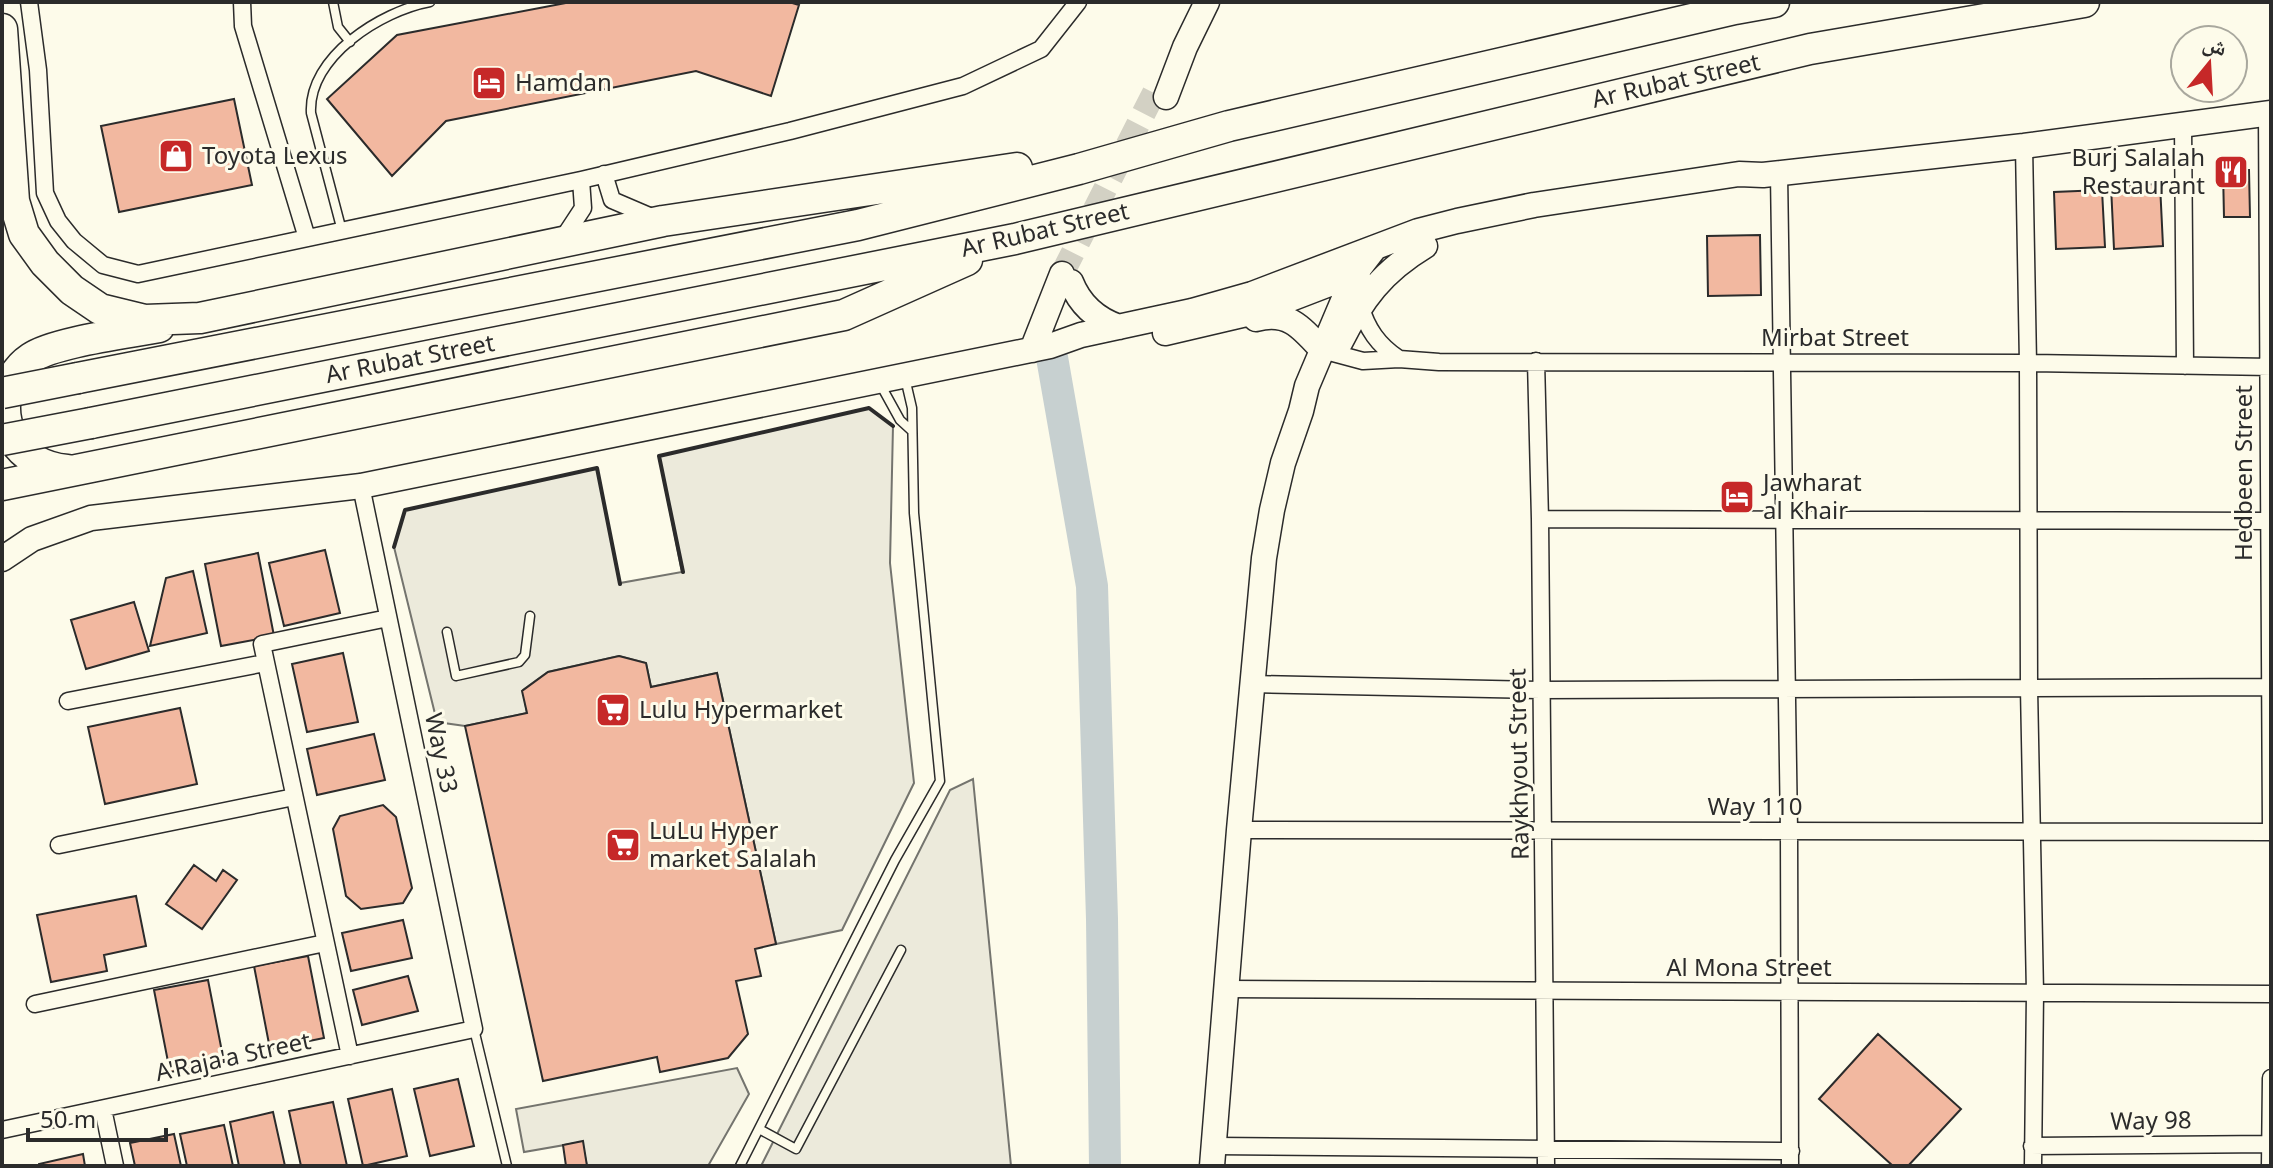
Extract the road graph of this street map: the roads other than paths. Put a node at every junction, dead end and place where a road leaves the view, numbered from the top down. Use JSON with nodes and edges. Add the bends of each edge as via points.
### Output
{"nodes":[{"id":1,"x":29,"y":2,"type":"edge"},
{"id":2,"x":242,"y":2,"type":"edge"},
{"id":3,"x":333,"y":2,"type":"edge"},
{"id":4,"x":430,"y":2,"type":"edge"},
{"id":5,"x":1078,"y":2,"type":"edge"},
{"id":6,"x":1207,"y":2,"type":"edge"},
{"id":7,"x":1774,"y":2,"type":"edge"},
{"id":8,"x":2084,"y":2,"type":"edge"},
{"id":9,"x":1746,"y":6,"type":"edge"},
{"id":10,"x":2,"y":29,"type":"edge"},
{"id":11,"x":350,"y":42,"type":"junction"},
{"id":12,"x":1160,"y":95,"type":"tunnel mouth"},
{"id":13,"x":2269,"y":113,"type":"edge"},
{"id":14,"x":2183,"y":125,"type":"junction"},
{"id":15,"x":2024,"y":146,"type":"junction"},
{"id":16,"x":1079,"y":169,"type":"junction"},
{"id":17,"x":604,"y":174,"type":"junction"},
{"id":18,"x":1771,"y":174,"type":"junction"},
{"id":19,"x":581,"y":180,"type":"junction"},
{"id":20,"x":663,"y":221,"type":"junction"},
{"id":21,"x":342,"y":231,"type":"junction"},
{"id":22,"x":307,"y":238,"type":"junction"},
{"id":23,"x":1015,"y":239,"type":"junction"},
{"id":24,"x":558,"y":245,"type":"junction"},
{"id":25,"x":1425,"y":246,"type":"junction"},
{"id":26,"x":1343,"y":270,"type":"junction"},
{"id":27,"x":1360,"y":305,"type":"junction"},
{"id":28,"x":200,"y":318,"type":"junction"},
{"id":29,"x":1234,"y":318,"type":"junction"},
{"id":30,"x":1119,"y":327,"type":"junction"},
{"id":31,"x":1041,"y":348,"type":"junction"},
{"id":32,"x":1328,"y":352,"type":"junction"},
{"id":33,"x":1399,"y":359,"type":"junction"},
{"id":34,"x":1536,"y":361,"type":"junction"},
{"id":35,"x":1782,"y":362,"type":"junction"},
{"id":36,"x":2028,"y":363,"type":"junction"},
{"id":37,"x":2185,"y":366,"type":"junction"},
{"id":38,"x":2269,"y":367,"type":"edge"},
{"id":39,"x":904,"y":377,"type":"junction"},
{"id":40,"x":879,"y":381,"type":"junction"},
{"id":41,"x":2,"y":393,"type":"edge"},
{"id":42,"x":912,"y":431,"type":"junction"},
{"id":43,"x":2,"y":440,"type":"edge"},
{"id":44,"x":79,"y":468,"type":"junction"},
{"id":45,"x":2,"y":485,"type":"edge"},
{"id":46,"x":361,"y":486,"type":"junction"},
{"id":47,"x":1540,"y":519,"type":"junction"},
{"id":48,"x":1785,"y":519,"type":"junction"},
{"id":49,"x":2027,"y":520,"type":"junction"},
{"id":50,"x":2270,"y":521,"type":"edge"},
{"id":51,"x":2,"y":559,"type":"edge"},
{"id":52,"x":530,"y":616,"type":"dead end"},
{"id":53,"x":388,"y":618,"type":"junction"},
{"id":54,"x":447,"y":632,"type":"dead end"},
{"id":55,"x":265,"y":663,"type":"junction"},
{"id":56,"x":1252,"y":684,"type":"junction"},
{"id":57,"x":2270,"y":687,"type":"edge"},
{"id":58,"x":2029,"y":688,"type":"junction"},
{"id":59,"x":1786,"y":689,"type":"junction"},
{"id":60,"x":1541,"y":690,"type":"junction"},
{"id":61,"x":68,"y":701,"type":"dead end"},
{"id":62,"x":294,"y":797,"type":"junction"},
{"id":63,"x":1239,"y":830,"type":"junction"},
{"id":64,"x":1544,"y":830,"type":"junction"},
{"id":65,"x":1789,"y":831,"type":"junction"},
{"id":66,"x":2032,"y":832,"type":"junction"},
{"id":67,"x":2271,"y":832,"type":"edge"},
{"id":68,"x":59,"y":845,"type":"dead end"},
{"id":69,"x":325,"y":943,"type":"junction"},
{"id":70,"x":901,"y":950,"type":"dead end"},
{"id":71,"x":1226,"y":989,"type":"junction"},
{"id":72,"x":1546,"y":991,"type":"junction"},
{"id":73,"x":1791,"y":992,"type":"junction"},
{"id":74,"x":2035,"y":993,"type":"junction"},
{"id":75,"x":2271,"y":994,"type":"edge"},
{"id":76,"x":35,"y":1004,"type":"dead end"},
{"id":77,"x":474,"y":1029,"type":"junction"},
{"id":78,"x":350,"y":1056,"type":"junction"},
{"id":79,"x":2271,"y":1078,"type":"edge"},
{"id":80,"x":103,"y":1109,"type":"junction"},
{"id":81,"x":759,"y":1129,"type":"junction"},
{"id":82,"x":2,"y":1130,"type":"edge"},
{"id":83,"x":2270,"y":1144,"type":"edge"},
{"id":84,"x":2032,"y":1146,"type":"junction"},
{"id":85,"x":1213,"y":1156,"type":"edge"},
{"id":86,"x":1546,"y":1157,"type":"edge"},
{"id":87,"x":1790,"y":1158,"type":"edge"},
{"id":88,"x":115,"y":1166,"type":"edge"},
{"id":89,"x":507,"y":1166,"type":"edge"},
{"id":90,"x":740,"y":1166,"type":"edge"},
{"id":91,"x":2033,"y":1166,"type":"edge"},
{"id":92,"x":2270,"y":1166,"type":"edge"}],
"edges":[{"from":1,"to":22,"type":"street","via":[[45,193],[58,221],[84,249],[103,265],[138,274]]},
{"from":2,"to":22,"type":"street","via":[[243,26]]},
{"from":3,"to":11,"type":"lane","via":[[338,27]]},
{"from":4,"to":11,"type":"lane","via":[[373,22]]},
{"from":5,"to":17,"type":"street","via":[[1041,49],[963,86]]},
{"from":6,"to":12,"type":"street"},
{"from":7,"to":9,"type":"highway","name":"Ar Rubat Street"},
{"from":8,"to":23,"type":"highway","name":"Ar Rubat Street","via":[[1810,49]]},
{"from":9,"to":16,"type":"highway","name":"Ar Rubat Street","via":[[1229,126]]},
{"from":10,"to":28,"type":"highway","via":[[14,201],[24,234],[72,290],[100,309],[145,320]]},
{"from":11,"to":21,"type":"lane","via":[[332,59],[311,98]]},
{"from":13,"to":14,"type":"street"},
{"from":13,"to":38,"type":"street","name":"Hedbeen Street"},
{"from":14,"to":15,"type":"street"},
{"from":14,"to":37,"type":"street"},
{"from":15,"to":18,"type":"street"},
{"from":15,"to":36,"type":"street"},
{"from":16,"to":20,"type":"highway","via":[[1008,168]]},
{"from":16,"to":41,"type":"highway","name":"Ar Rubat Street","bridge":true,"via":[[858,225]]},
{"from":17,"to":19,"type":"street"},
{"from":17,"to":20,"type":"street","via":[[612,200]]},
{"from":18,"to":25,"type":"street","via":[[1511,223]]},
{"from":18,"to":26,"type":"street","via":[[1739,174],[1534,205],[1418,231],[1374,248]]},
{"from":18,"to":35,"type":"street"},
{"from":19,"to":21,"type":"street"},
{"from":19,"to":24,"type":"street","via":[[583,208]]},
{"from":20,"to":24,"type":"highway"},
{"from":21,"to":22,"type":"street"},
{"from":23,"to":43,"type":"highway","name":"Ar Rubat Street","bridge":true},
{"from":23,"to":44,"type":"highway","via":[[844,315]]},
{"from":24,"to":28,"type":"highway"},
{"from":25,"to":26,"type":"street"},
{"from":25,"to":27,"type":"street","via":[[1389,272]]},
{"from":26,"to":27,"type":"street","via":[[1360,289]]},
{"from":26,"to":29,"type":"street","via":[[1284,303]]},
{"from":26,"to":30,"type":"street"},
{"from":26,"to":32,"type":"street"},
{"from":27,"to":32,"type":"street"},
{"from":27,"to":33,"type":"street","via":[[1378,342]]},
{"from":28,"to":44,"type":"highway","via":[[50,349],[19,368],[5,402],[12,438],[39,463]]},
{"from":29,"to":31,"type":"street","via":[[1088,349]]},
{"from":29,"to":32,"type":"street","via":[[1293,320]]},
{"from":30,"to":31,"type":"street"},
{"from":30,"to":31,"type":"street","via":[[1089,311],[1069,277]]},
{"from":31,"to":39,"type":"street"},
{"from":32,"to":33,"type":"street","name":"Mirbat Street","via":[[1375,363]]},
{"from":32,"to":56,"type":"street","via":[[1305,392],[1272,510]]},
{"from":33,"to":34,"type":"street","name":"Mirbat Street"},
{"from":34,"to":35,"type":"street","name":"Mirbat Street"},
{"from":34,"to":47,"type":"street","name":"Raykhyout Street"},
{"from":35,"to":36,"type":"street","name":"Mirbat Street"},
{"from":35,"to":48,"type":"street"},
{"from":36,"to":37,"type":"street","name":"Mirbat Street"},
{"from":36,"to":49,"type":"street"},
{"from":37,"to":38,"type":"street","name":"Mirbat Street"},
{"from":38,"to":50,"type":"street","name":"Hedbeen Street"},
{"from":39,"to":40,"type":"street"},
{"from":39,"to":42,"type":"lane"},
{"from":40,"to":42,"type":"lane"},
{"from":40,"to":46,"type":"street"},
{"from":42,"to":81,"type":"lane","via":[[914,513],[940,781]]},
{"from":44,"to":45,"type":"highway"},
{"from":46,"to":51,"type":"street","via":[[91,518],[32,539]]},
{"from":46,"to":53,"type":"street","name":"Way 33"},
{"from":47,"to":48,"type":"street"},
{"from":47,"to":60,"type":"street","name":"Raykhyout Street"},
{"from":48,"to":49,"type":"street"},
{"from":48,"to":59,"type":"street"},
{"from":49,"to":50,"type":"street"},
{"from":49,"to":58,"type":"street"},
{"from":50,"to":57,"type":"street","name":"Hedbeen Street"},
{"from":52,"to":54,"type":"lane","via":[[525,655],[519,662],[456,676]]},
{"from":53,"to":55,"type":"street","via":[[262,644]]},
{"from":53,"to":77,"type":"street","name":"Way 33"},
{"from":55,"to":61,"type":"street"},
{"from":55,"to":62,"type":"street"},
{"from":56,"to":60,"type":"street"},
{"from":56,"to":63,"type":"street"},
{"from":57,"to":58,"type":"street"},
{"from":57,"to":67,"type":"street","name":"Hedbeen Street"},
{"from":58,"to":59,"type":"street"},
{"from":58,"to":66,"type":"street"},
{"from":59,"to":60,"type":"street"},
{"from":59,"to":65,"type":"street"},
{"from":60,"to":64,"type":"street","name":"Raykhyout Street"},
{"from":62,"to":68,"type":"street"},
{"from":62,"to":69,"type":"street"},
{"from":63,"to":64,"type":"street","name":"Way 110"},
{"from":63,"to":71,"type":"street"},
{"from":64,"to":65,"type":"street","name":"Way 110"},
{"from":64,"to":72,"type":"street","name":"Raykhyout Street"},
{"from":65,"to":66,"type":"street","name":"Way 110"},
{"from":65,"to":73,"type":"street"},
{"from":66,"to":67,"type":"street","name":"Way 110"},
{"from":66,"to":74,"type":"street"},
{"from":69,"to":76,"type":"street"},
{"from":69,"to":78,"type":"street"},
{"from":70,"to":81,"type":"lane","via":[[796,1149]]},
{"from":71,"to":72,"type":"street","name":"Al Mona Street"},
{"from":71,"to":85,"type":"street"},
{"from":72,"to":73,"type":"street","name":"Al Mona Street"},
{"from":72,"to":86,"type":"street","name":"Raykhyout Street"},
{"from":73,"to":74,"type":"street","name":"Al Mona Street"},
{"from":73,"to":87,"type":"street"},
{"from":74,"to":75,"type":"street","name":"Al Mona Street"},
{"from":74,"to":84,"type":"street"},
{"from":77,"to":78,"type":"street","name":"A'Raja'a Street"},
{"from":77,"to":89,"type":"lane"},
{"from":78,"to":80,"type":"street","name":"A'Raja'a Street"},
{"from":79,"to":83,"type":"street"},
{"from":80,"to":82,"type":"street","name":"A'Raja'a Street"},
{"from":80,"to":88,"type":"street"},
{"from":81,"to":90,"type":"lane"},
{"from":83,"to":84,"type":"street","name":"Way 98"},
{"from":83,"to":92,"type":"street"},
{"from":84,"to":91,"type":"street"},
{"from":85,"to":86,"type":"street"},
{"from":86,"to":87,"type":"street"}]}
